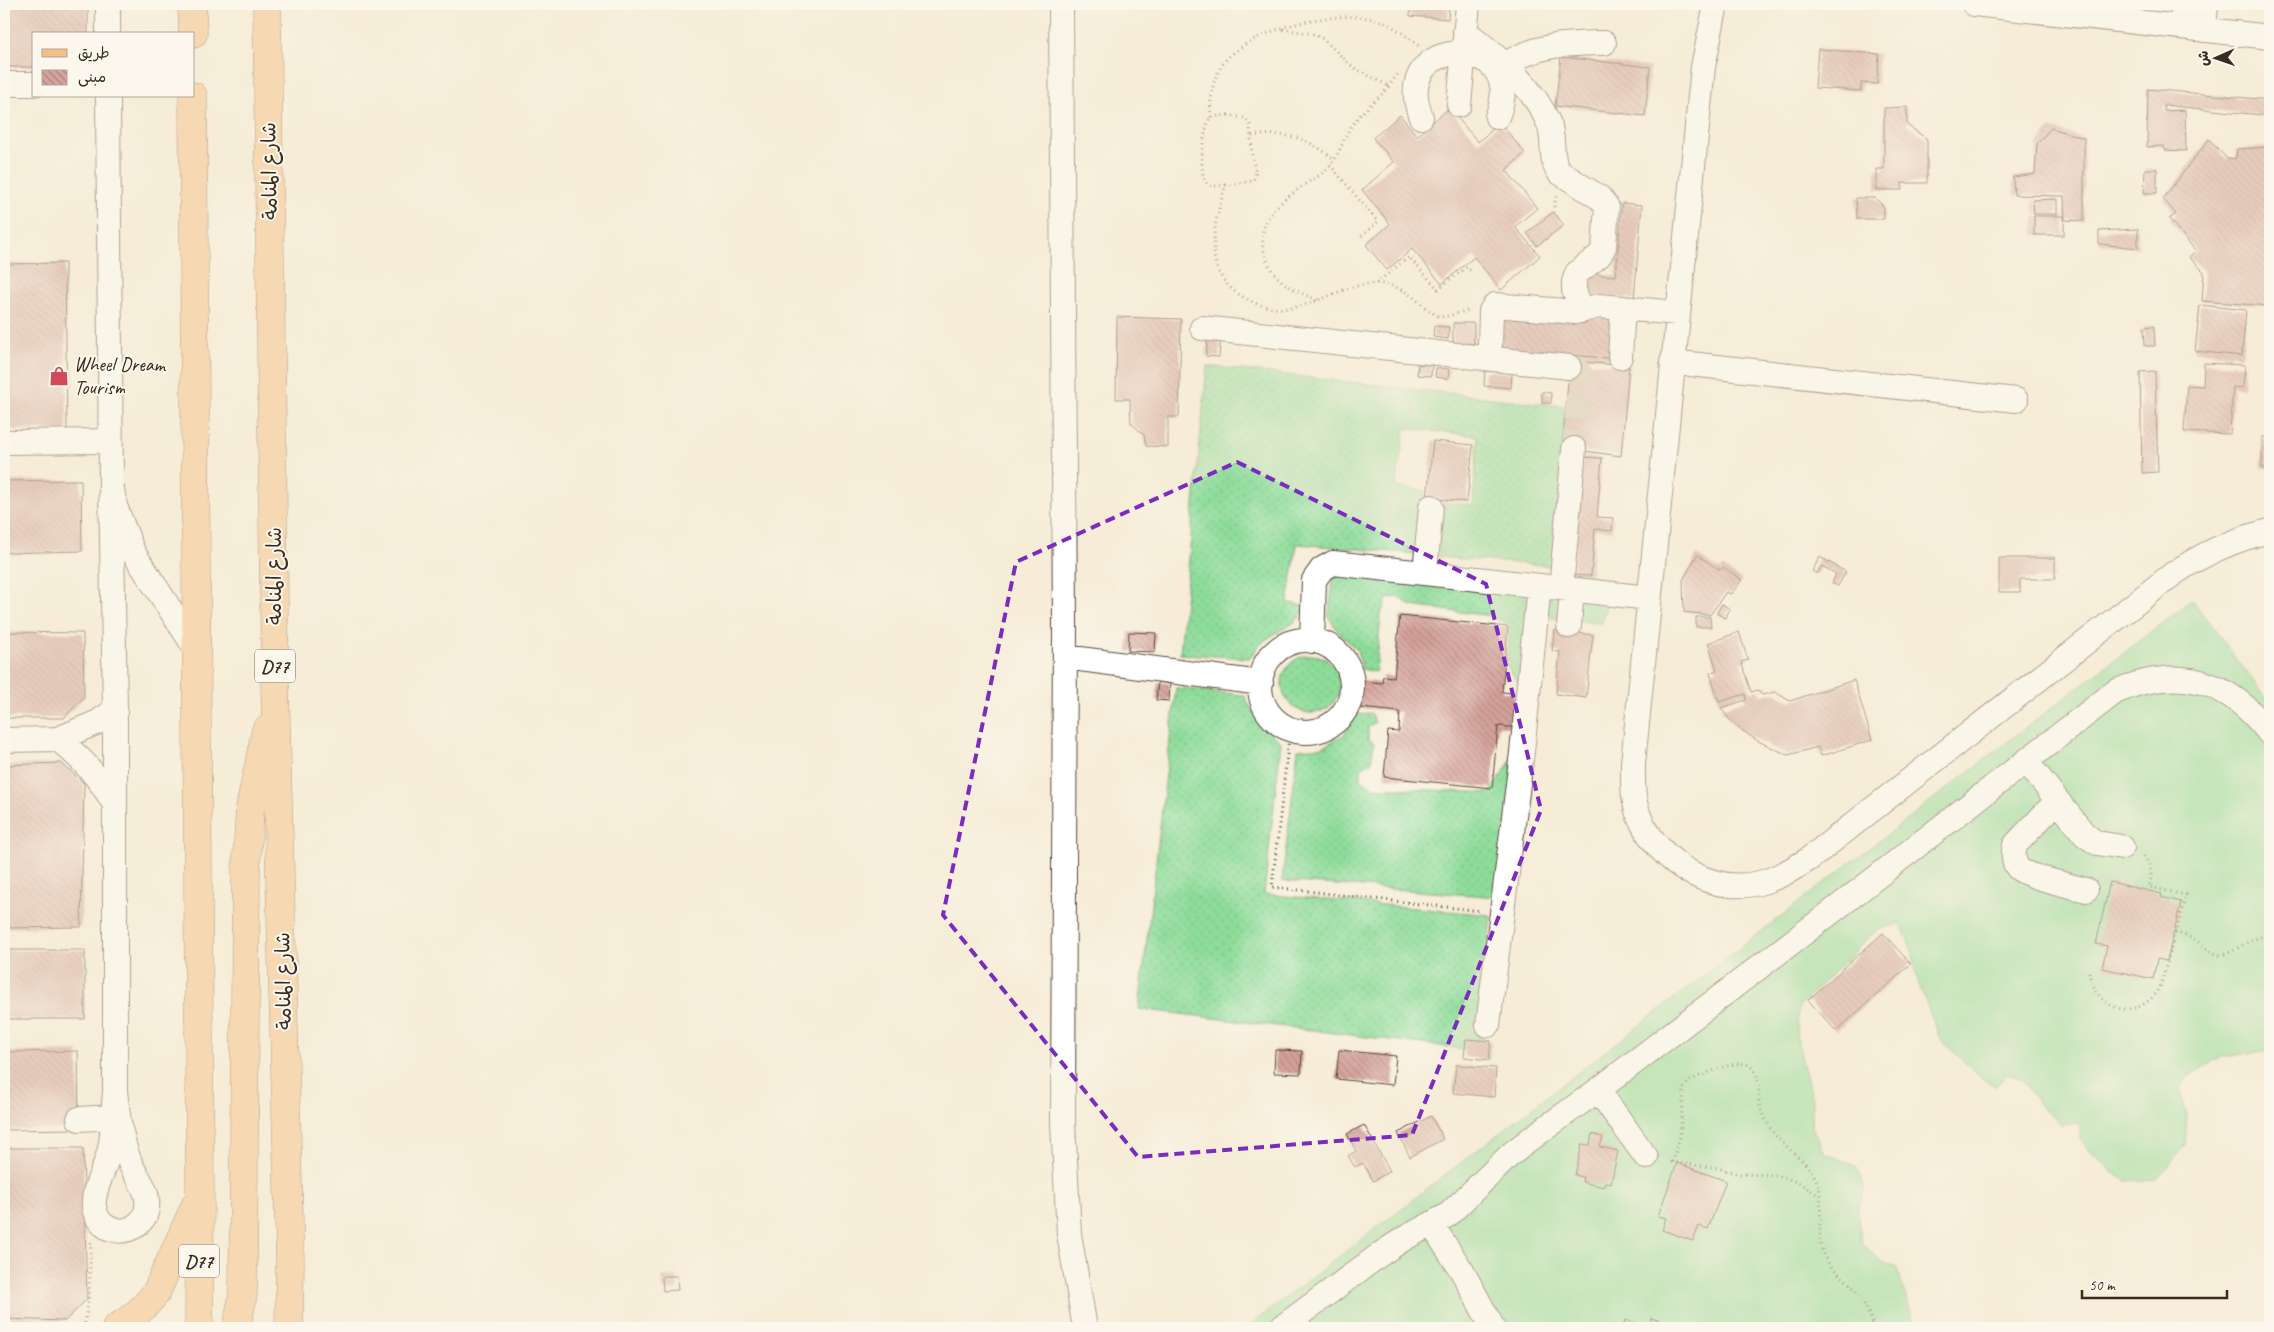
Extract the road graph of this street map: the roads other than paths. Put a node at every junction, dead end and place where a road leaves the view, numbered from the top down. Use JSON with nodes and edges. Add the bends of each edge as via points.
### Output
{"nodes":[{"id":1,"x":108,"y":4,"type":"edge"},
{"id":2,"x":192,"y":4,"type":"edge"},
{"id":3,"x":267,"y":4,"type":"edge"},
{"id":4,"x":1061,"y":4,"type":"edge"},
{"id":5,"x":1468,"y":4,"type":"edge"},
{"id":6,"x":1702,"y":4,"type":"edge"},
{"id":7,"x":1716,"y":4,"type":"edge"},
{"id":8,"x":1974,"y":4,"type":"edge"},
{"id":9,"x":2185,"y":4,"type":"edge"},
{"id":10,"x":2206,"y":4,"type":"edge"},
{"id":11,"x":2180,"y":27,"type":"junction"},
{"id":12,"x":2204,"y":30,"type":"junction"},
{"id":13,"x":108,"y":32,"type":"edge"},
{"id":14,"x":193,"y":32,"type":"edge"},
{"id":15,"x":2270,"y":37,"type":"edge"},
{"id":16,"x":1464,"y":42,"type":"junction"},
{"id":17,"x":1604,"y":43,"type":"dead end"},
{"id":18,"x":1504,"y":65,"type":"junction"},
{"id":19,"x":1703,"y":67,"type":"junction"},
{"id":20,"x":4,"y":84,"type":"edge"},
{"id":21,"x":32,"y":84,"type":"edge"},
{"id":22,"x":108,"y":98,"type":"edge"},
{"id":23,"x":193,"y":98,"type":"edge"},
{"id":24,"x":1459,"y":106,"type":"dead end"},
{"id":25,"x":1421,"y":117,"type":"dead end"},
{"id":26,"x":1497,"y":117,"type":"dead end"},
{"id":27,"x":1623,"y":308,"type":"junction"},
{"id":28,"x":1582,"y":311,"type":"junction"},
{"id":29,"x":1677,"y":313,"type":"junction"},
{"id":30,"x":1202,"y":328,"type":"dead end"},
{"id":31,"x":1490,"y":344,"type":"dead end"},
{"id":32,"x":1620,"y":357,"type":"dead end"},
{"id":33,"x":1672,"y":362,"type":"junction"},
{"id":34,"x":1569,"y":367,"type":"dead end"},
{"id":35,"x":2016,"y":400,"type":"dead end"},
{"id":36,"x":110,"y":441,"type":"junction"},
{"id":37,"x":4,"y":442,"type":"edge"},
{"id":38,"x":1574,"y":449,"type":"tunnel mouth"},
{"id":39,"x":111,"y":484,"type":"junction"},
{"id":40,"x":1430,"y":507,"type":"dead end"},
{"id":41,"x":2270,"y":531,"type":"edge"},
{"id":42,"x":1425,"y":572,"type":"junction"},
{"id":43,"x":1557,"y":588,"type":"junction"},
{"id":44,"x":1649,"y":598,"type":"junction"},
{"id":45,"x":1569,"y":626,"type":"dead end"},
{"id":46,"x":1312,"y":641,"type":"junction"},
{"id":47,"x":196,"y":649,"type":"junction"},
{"id":48,"x":1065,"y":656,"type":"junction"},
{"id":49,"x":1261,"y":682,"type":"junction"},
{"id":50,"x":275,"y":686,"type":"junction"},
{"id":51,"x":115,"y":710,"type":"junction"},
{"id":52,"x":2270,"y":734,"type":"edge"},
{"id":53,"x":58,"y":739,"type":"junction"},
{"id":54,"x":4,"y":740,"type":"edge"},
{"id":55,"x":2026,"y":761,"type":"junction"},
{"id":56,"x":2057,"y":801,"type":"junction"},
{"id":57,"x":115,"y":806,"type":"junction"},
{"id":58,"x":2122,"y":848,"type":"road end"},
{"id":59,"x":2086,"y":890,"type":"dead end"},
{"id":60,"x":1488,"y":1025,"type":"dead end"},
{"id":61,"x":1598,"y":1090,"type":"junction"},
{"id":62,"x":115,"y":1091,"type":"junction"},
{"id":63,"x":113,"y":1117,"type":"junction"},
{"id":64,"x":79,"y":1119,"type":"dead end"},
{"id":65,"x":1646,"y":1157,"type":"road end"},
{"id":66,"x":200,"y":1193,"type":"junction"},
{"id":67,"x":1440,"y":1220,"type":"junction"},
{"id":68,"x":116,"y":1328,"type":"edge"},
{"id":69,"x":198,"y":1328,"type":"edge"},
{"id":70,"x":237,"y":1328,"type":"edge"},
{"id":71,"x":289,"y":1328,"type":"edge"},
{"id":72,"x":1085,"y":1328,"type":"edge"},
{"id":73,"x":1281,"y":1328,"type":"edge"},
{"id":74,"x":1492,"y":1328,"type":"edge"}],
"edges":[{"from":1,"to":13,"type":"street"},
{"from":2,"to":14,"type":"main road"},
{"from":3,"to":50,"type":"main road","name":"شارع المنامة","number":"D77"},
{"from":4,"to":48,"type":"street"},
{"from":5,"to":16,"type":"street"},
{"from":6,"to":19,"type":"street"},
{"from":7,"to":19,"type":"street"},
{"from":8,"to":11,"type":"street"},
{"from":9,"to":11,"type":"street"},
{"from":10,"to":12,"type":"street"},
{"from":11,"to":12,"type":"street"},
{"from":12,"to":15,"type":"street"},
{"from":16,"to":18,"type":"street"},
{"from":16,"to":24,"type":"street"},
{"from":16,"to":25,"type":"street","via":[[1426,67],[1416,86],[1416,102]]},
{"from":16,"to":26,"type":"street","via":[[1498,75],[1503,97]]},
{"from":17,"to":18,"type":"street","via":[[1550,46]]},
{"from":18,"to":28,"type":"street","via":[[1526,86],[1544,112],[1550,127],[1556,168],[1600,198],[1607,208],[1604,246],[1600,255],[1576,273],[1574,290]]},
{"from":19,"to":29,"type":"street"},
{"from":20,"to":21,"type":"street"},
{"from":22,"to":36,"type":"street"},
{"from":23,"to":47,"type":"main road","number":"D77"},
{"from":27,"to":28,"type":"street","via":[[1599,306]]},
{"from":27,"to":29,"type":"street"},
{"from":27,"to":32,"type":"street"},
{"from":28,"to":31,"type":"street","via":[[1495,305],[1492,307]]},
{"from":29,"to":33,"type":"street"},
{"from":30,"to":34,"type":"street"},
{"from":33,"to":35,"type":"street"},
{"from":33,"to":44,"type":"street"},
{"from":36,"to":37,"type":"street"},
{"from":36,"to":39,"type":"street"},
{"from":38,"to":43,"type":"street"},
{"from":39,"to":47,"type":"street","via":[[133,552]]},
{"from":39,"to":51,"type":"street"},
{"from":40,"to":42,"type":"street"},
{"from":41,"to":44,"type":"street","via":[[2222,546],[2197,558],[1809,859],[1788,873],[1764,882],[1738,885],[1712,882],[1688,872],[1667,857],[1650,838],[1638,815],[1632,789],[1633,763]]},
{"from":42,"to":43,"type":"street"},
{"from":42,"to":46,"type":"street","via":[[1333,562],[1322,568],[1314,580]]},
{"from":43,"to":44,"type":"street"},
{"from":43,"to":45,"type":"street"},
{"from":43,"to":60,"type":"street","via":[[1522,752]]},
{"from":46,"to":49,"type":"street","via":[[1294,642],[1278,651],[1269,659]]},
{"from":46,"to":49,"type":"street","via":[[1336,651],[1350,672],[1350,698],[1338,720],[1315,731],[1290,729],[1268,710],[1261,694]]},
{"from":47,"to":66,"type":"main road","number":"D77"},
{"from":48,"to":49,"type":"street"},
{"from":48,"to":72,"type":"street","via":[[1064,1142],[1069,1234]]},
{"from":50,"to":70,"type":"main road","via":[[250,808],[246,862],[243,1294]]},
{"from":50,"to":71,"type":"main road","name":"شارع المنامة","number":"D77"},
{"from":51,"to":53,"type":"street","via":[[98,722]]},
{"from":51,"to":57,"type":"street"},
{"from":52,"to":55,"type":"street","via":[[2244,704],[2225,691],[2204,682],[2158,678],[2115,692]]},
{"from":53,"to":54,"type":"street"},
{"from":53,"to":57,"type":"street","via":[[102,782]]},
{"from":55,"to":56,"type":"street"},
{"from":55,"to":61,"type":"street"},
{"from":56,"to":58,"type":"street","via":[[2091,840]]},
{"from":56,"to":59,"type":"street","via":[[2016,845],[2013,860],[2022,872]]},
{"from":57,"to":62,"type":"street"},
{"from":61,"to":65,"type":"street"},
{"from":61,"to":67,"type":"street","via":[[1510,1155]]},
{"from":62,"to":63,"type":"street"},
{"from":62,"to":63,"type":"street","via":[[127,1155],[148,1205],[141,1222],[117,1231],[101,1223],[94,1205],[110,1149]]},
{"from":63,"to":64,"type":"street"},
{"from":66,"to":68,"type":"main road","via":[[156,1293],[133,1317]]},
{"from":66,"to":69,"type":"main road","number":"D77"},
{"from":67,"to":73,"type":"street","via":[[1382,1253]]},
{"from":67,"to":74,"type":"street","via":[[1461,1243],[1462,1271]]}]}
